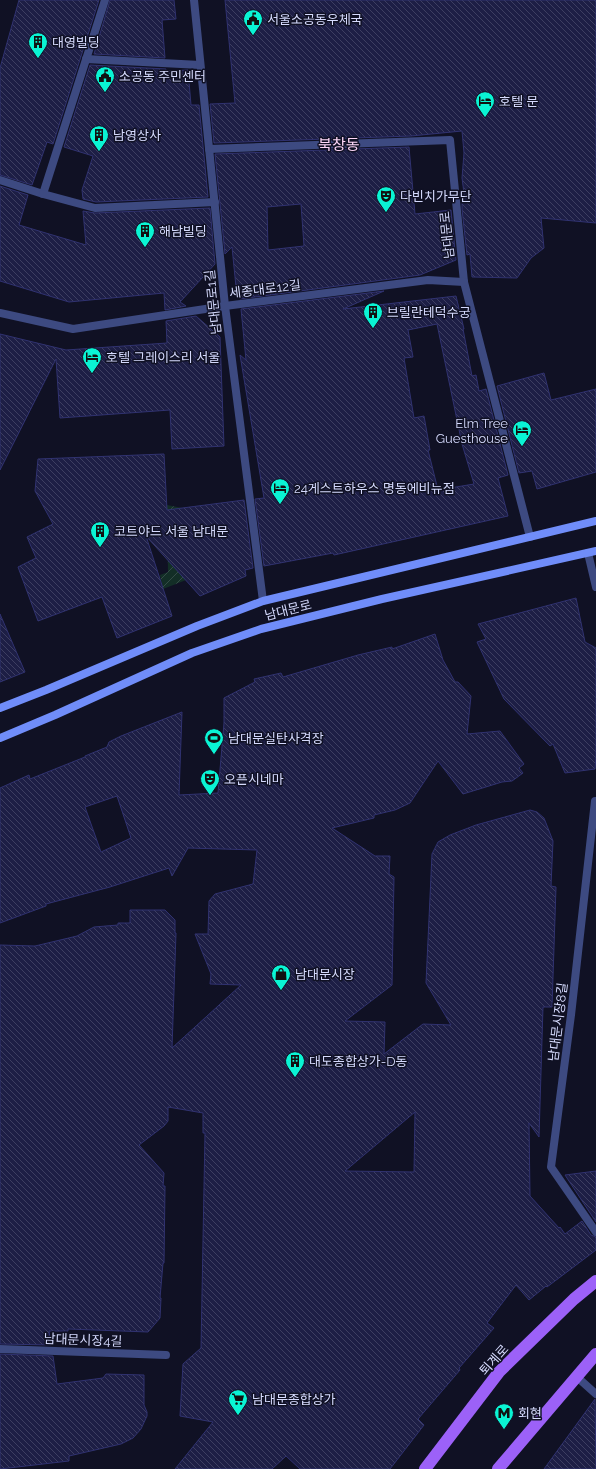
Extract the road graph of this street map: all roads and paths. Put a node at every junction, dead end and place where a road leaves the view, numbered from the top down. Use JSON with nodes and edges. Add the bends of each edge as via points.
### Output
{"nodes":[{"id":1,"x":105,"y":0,"type":"edge"},
{"id":2,"x":194,"y":0,"type":"edge"},
{"id":3,"x":86,"y":59,"type":"junction"},
{"id":4,"x":200,"y":65,"type":"junction"},
{"id":5,"x":209,"y":149,"type":"junction"},
{"id":6,"x":0,"y":180,"type":"edge"},
{"id":7,"x":43,"y":194,"type":"junction"},
{"id":8,"x":215,"y":202,"type":"junction"},
{"id":9,"x":464,"y":282,"type":"junction"},
{"id":10,"x":225,"y":306,"type":"junction"},
{"id":11,"x":0,"y":312,"type":"edge"},
{"id":12,"x":596,"y":521,"type":"edge"},
{"id":13,"x":530,"y":537,"type":"junction"},
{"id":14,"x":592,"y":552,"type":"edge"},
{"id":15,"x":596,"y":587,"type":"edge"},
{"id":16,"x":263,"y":601,"type":"junction"},
{"id":17,"x":0,"y":708,"type":"edge"},
{"id":18,"x":0,"y":738,"type":"edge"},
{"id":19,"x":595,"y":801,"type":"edge"},
{"id":20,"x":596,"y":1232,"type":"edge"},
{"id":21,"x":596,"y":1281,"type":"edge"},
{"id":22,"x":0,"y":1349,"type":"edge"},
{"id":23,"x":596,"y":1354,"type":"edge"},
{"id":24,"x":166,"y":1355,"type":"dead end"},
{"id":25,"x":577,"y":1377,"type":"junction"},
{"id":26,"x":596,"y":1394,"type":"edge"},
{"id":27,"x":425,"y":1469,"type":"edge"},
{"id":28,"x":498,"y":1469,"type":"edge"}],
"edges":[{"from":1,"to":3,"type":"street"},
{"from":2,"to":4,"type":"street","name":"남대문로1길"},
{"from":3,"to":4,"type":"street"},
{"from":3,"to":7,"type":"street"},
{"from":4,"to":5,"type":"street","name":"남대문로1길"},
{"from":5,"to":8,"type":"street","name":"남대문로1길"},
{"from":5,"to":9,"type":"street","name":"남대문로","via":[[450,140]]},
{"from":6,"to":7,"type":"street"},
{"from":7,"to":8,"type":"street","via":[[95,208]]},
{"from":8,"to":10,"type":"street","name":"남대문로1길"},
{"from":9,"to":10,"type":"street","name":"세종대로12길","via":[[428,280]]},
{"from":9,"to":13,"type":"street","name":"남대문로"},
{"from":10,"to":11,"type":"street","name":"세종대로12길","via":[[73,329]]},
{"from":10,"to":16,"type":"street","name":"남대문로1길"},
{"from":12,"to":13,"type":"main road","name":"남대문로"},
{"from":13,"to":16,"type":"main road","name":"남대문로"},
{"from":14,"to":15,"type":"street"},
{"from":14,"to":18,"type":"main road","name":"남대문로","via":[[261,629],[192,653],[55,716]]},
{"from":16,"to":17,"type":"main road","name":"남대문로"},
{"from":19,"to":20,"type":"street","name":"남대문시장8길","via":[[551,1167]]},
{"from":21,"to":27,"type":"main road","name":"퇴계로","via":[[499,1372]]},
{"from":22,"to":24,"type":"street","name":"남대문시장4길"},
{"from":23,"to":25,"type":"main road"},
{"from":25,"to":26,"type":"street"},
{"from":25,"to":28,"type":"main road"}]}
